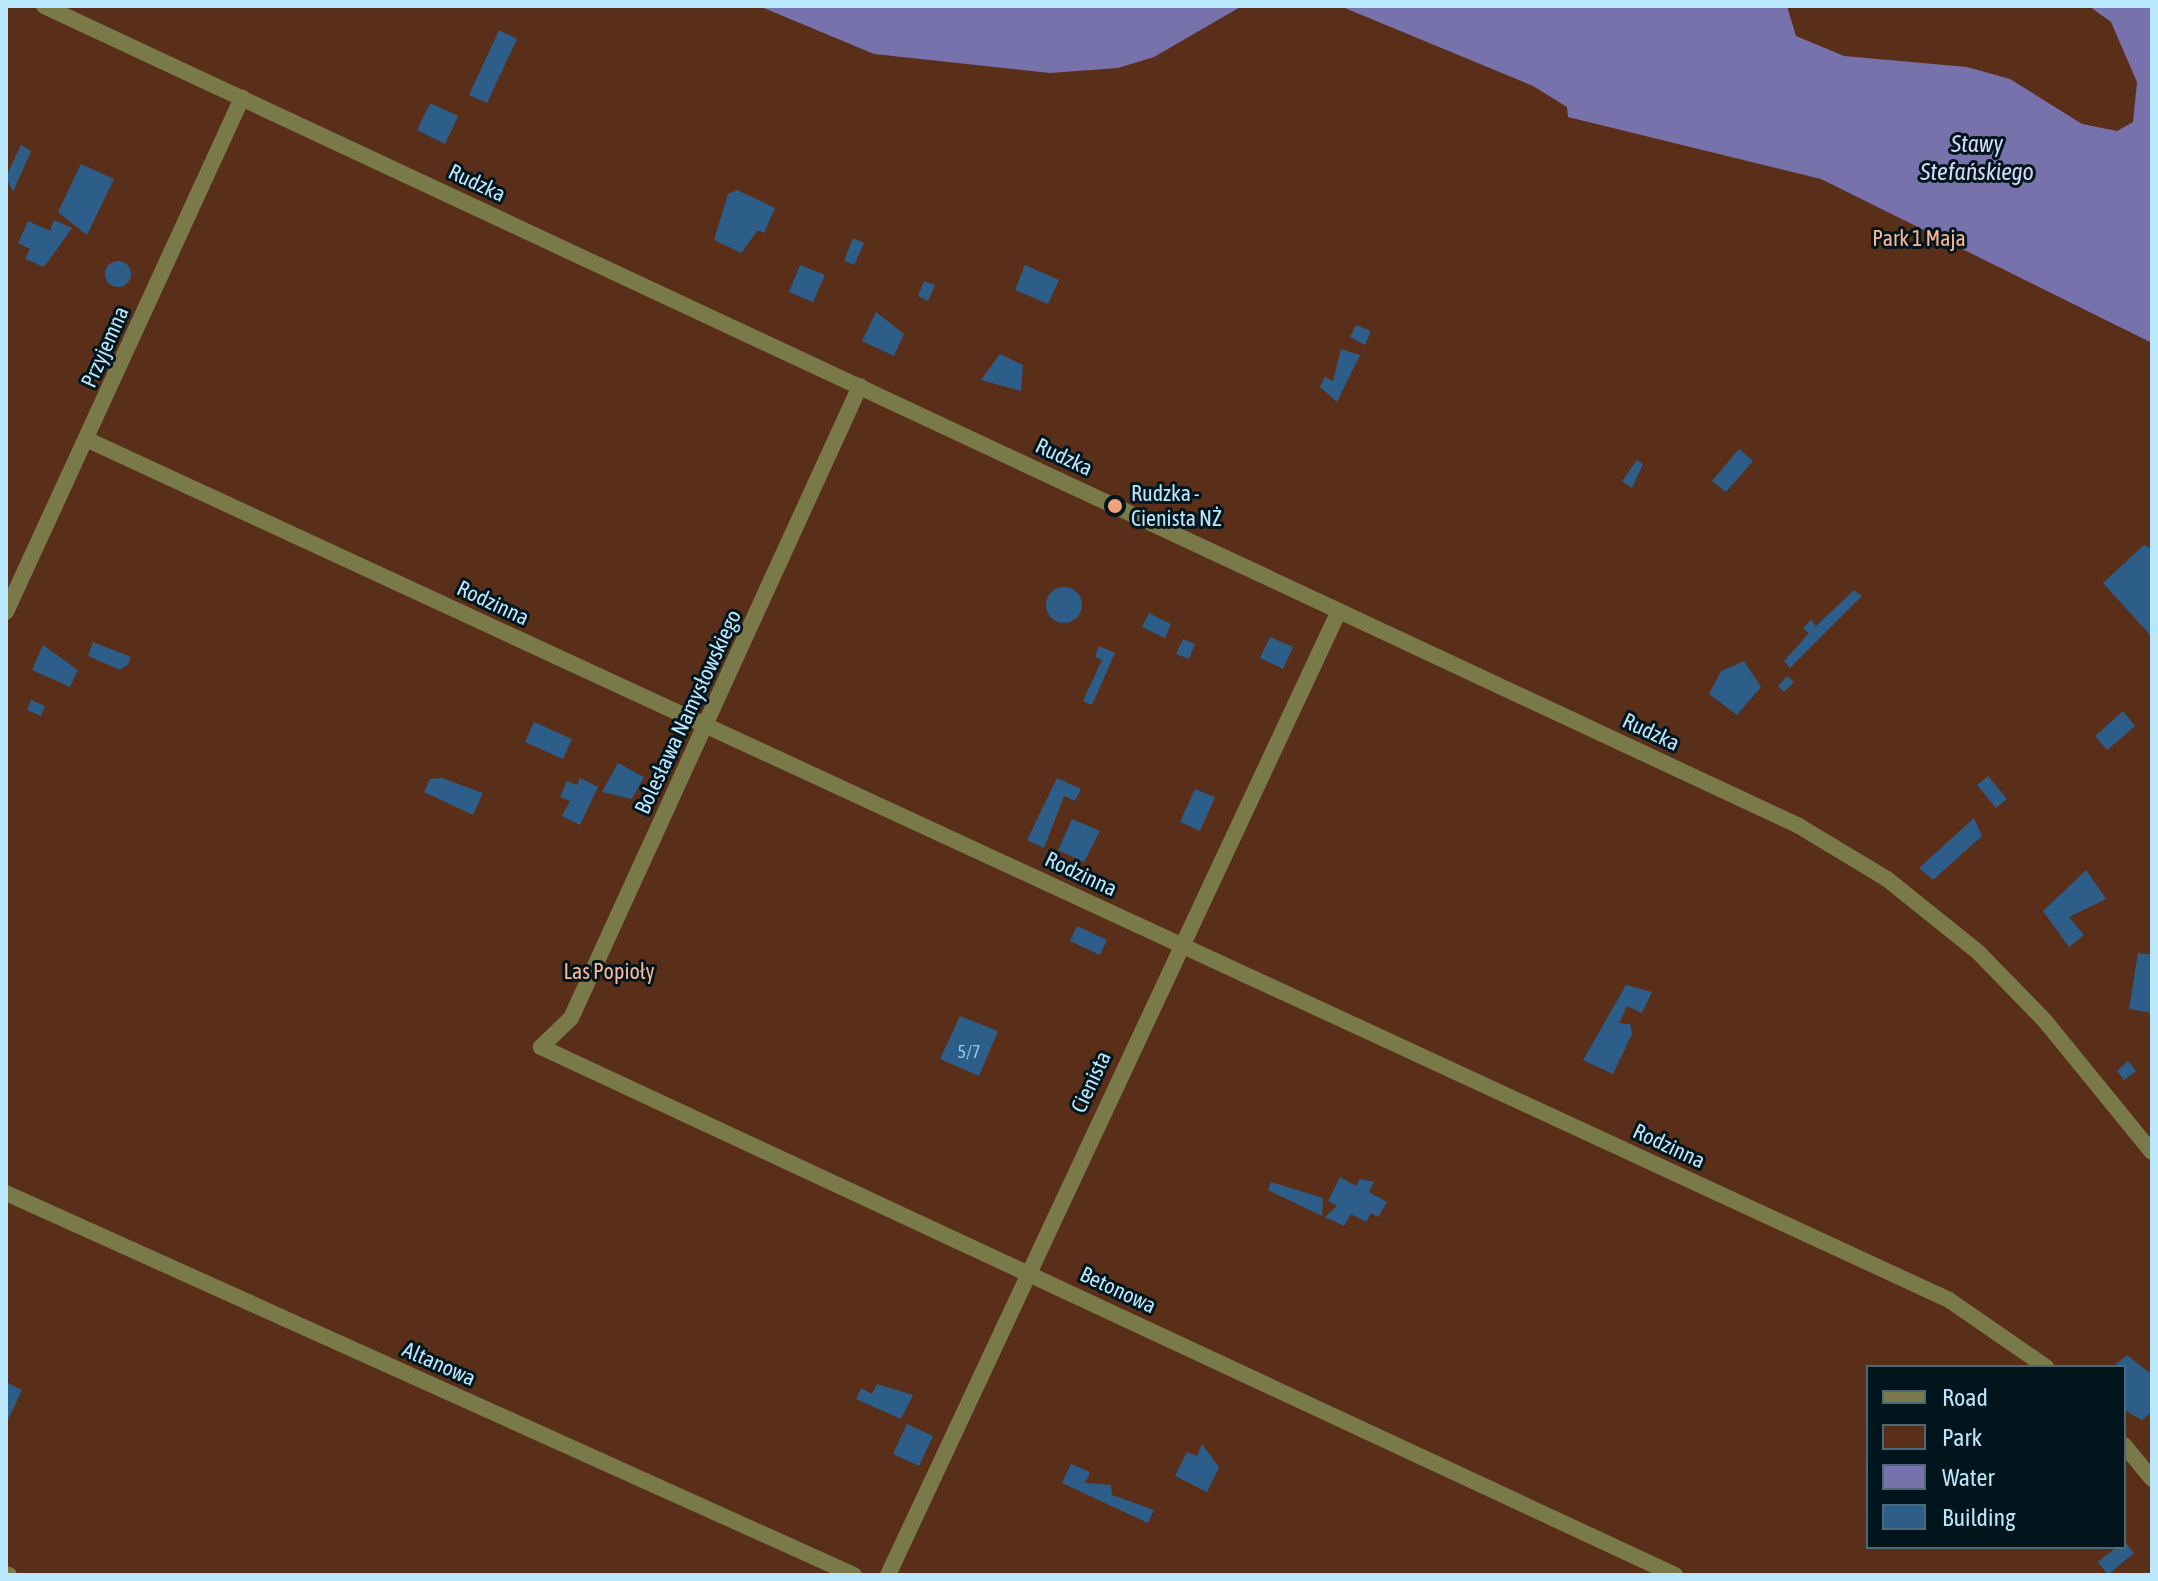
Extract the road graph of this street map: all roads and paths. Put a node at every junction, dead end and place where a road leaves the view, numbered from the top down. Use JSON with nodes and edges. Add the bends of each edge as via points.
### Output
{"nodes":[{"id":1,"x":44,"y":6,"type":"edge"},
{"id":2,"x":242,"y":98,"type":"junction"},
{"id":3,"x":860,"y":386,"type":"junction"},
{"id":4,"x":88,"y":440,"type":"junction"},
{"id":5,"x":1339,"y":611,"type":"junction"},
{"id":6,"x":6,"y":612,"type":"edge"},
{"id":7,"x":707,"y":726,"type":"junction"},
{"id":8,"x":1180,"y":943,"type":"junction"},
{"id":9,"x":541,"y":1047,"type":"joint"},
{"id":10,"x":2152,"y":1152,"type":"edge"},
{"id":11,"x":6,"y":1193,"type":"edge"},
{"id":12,"x":1027,"y":1272,"type":"junction"},
{"id":13,"x":2043,"y":1365,"type":"edge"},
{"id":14,"x":2126,"y":1447,"type":"edge"},
{"id":15,"x":2152,"y":1479,"type":"edge"},
{"id":16,"x":854,"y":1575,"type":"edge"},
{"id":17,"x":888,"y":1575,"type":"edge"},
{"id":18,"x":1675,"y":1575,"type":"edge"}],
"edges":[{"from":1,"to":2,"type":"street","name":"Rudzka"},
{"from":2,"to":3,"type":"street","name":"Rudzka"},
{"from":2,"to":4,"type":"street","name":"Przyjemna"},
{"from":3,"to":5,"type":"street","name":"Rudzka"},
{"from":3,"to":7,"type":"street","name":"Bolesława Namysłowskiego"},
{"from":4,"to":6,"type":"street","name":"Przyjemna"},
{"from":4,"to":7,"type":"street","name":"Rodzinna"},
{"from":5,"to":8,"type":"street","name":"Cienista"},
{"from":5,"to":10,"type":"street","name":"Rudzka","via":[[1799,826],[1887,879],[2025,998]]},
{"from":7,"to":8,"type":"street","name":"Rodzinna"},
{"from":7,"to":9,"type":"street","name":"Bolesława Namysłowskiego","via":[[571,1018]]},
{"from":8,"to":12,"type":"street","name":"Cienista"},
{"from":8,"to":13,"type":"street","name":"Rodzinna","via":[[1949,1300]]},
{"from":9,"to":12,"type":"street","name":"Betonowa"},
{"from":11,"to":16,"type":"street","name":"Altanowa"},
{"from":12,"to":17,"type":"street","name":"Cienista"},
{"from":12,"to":18,"type":"street","name":"Betonowa"},
{"from":14,"to":15,"type":"street"}]}
